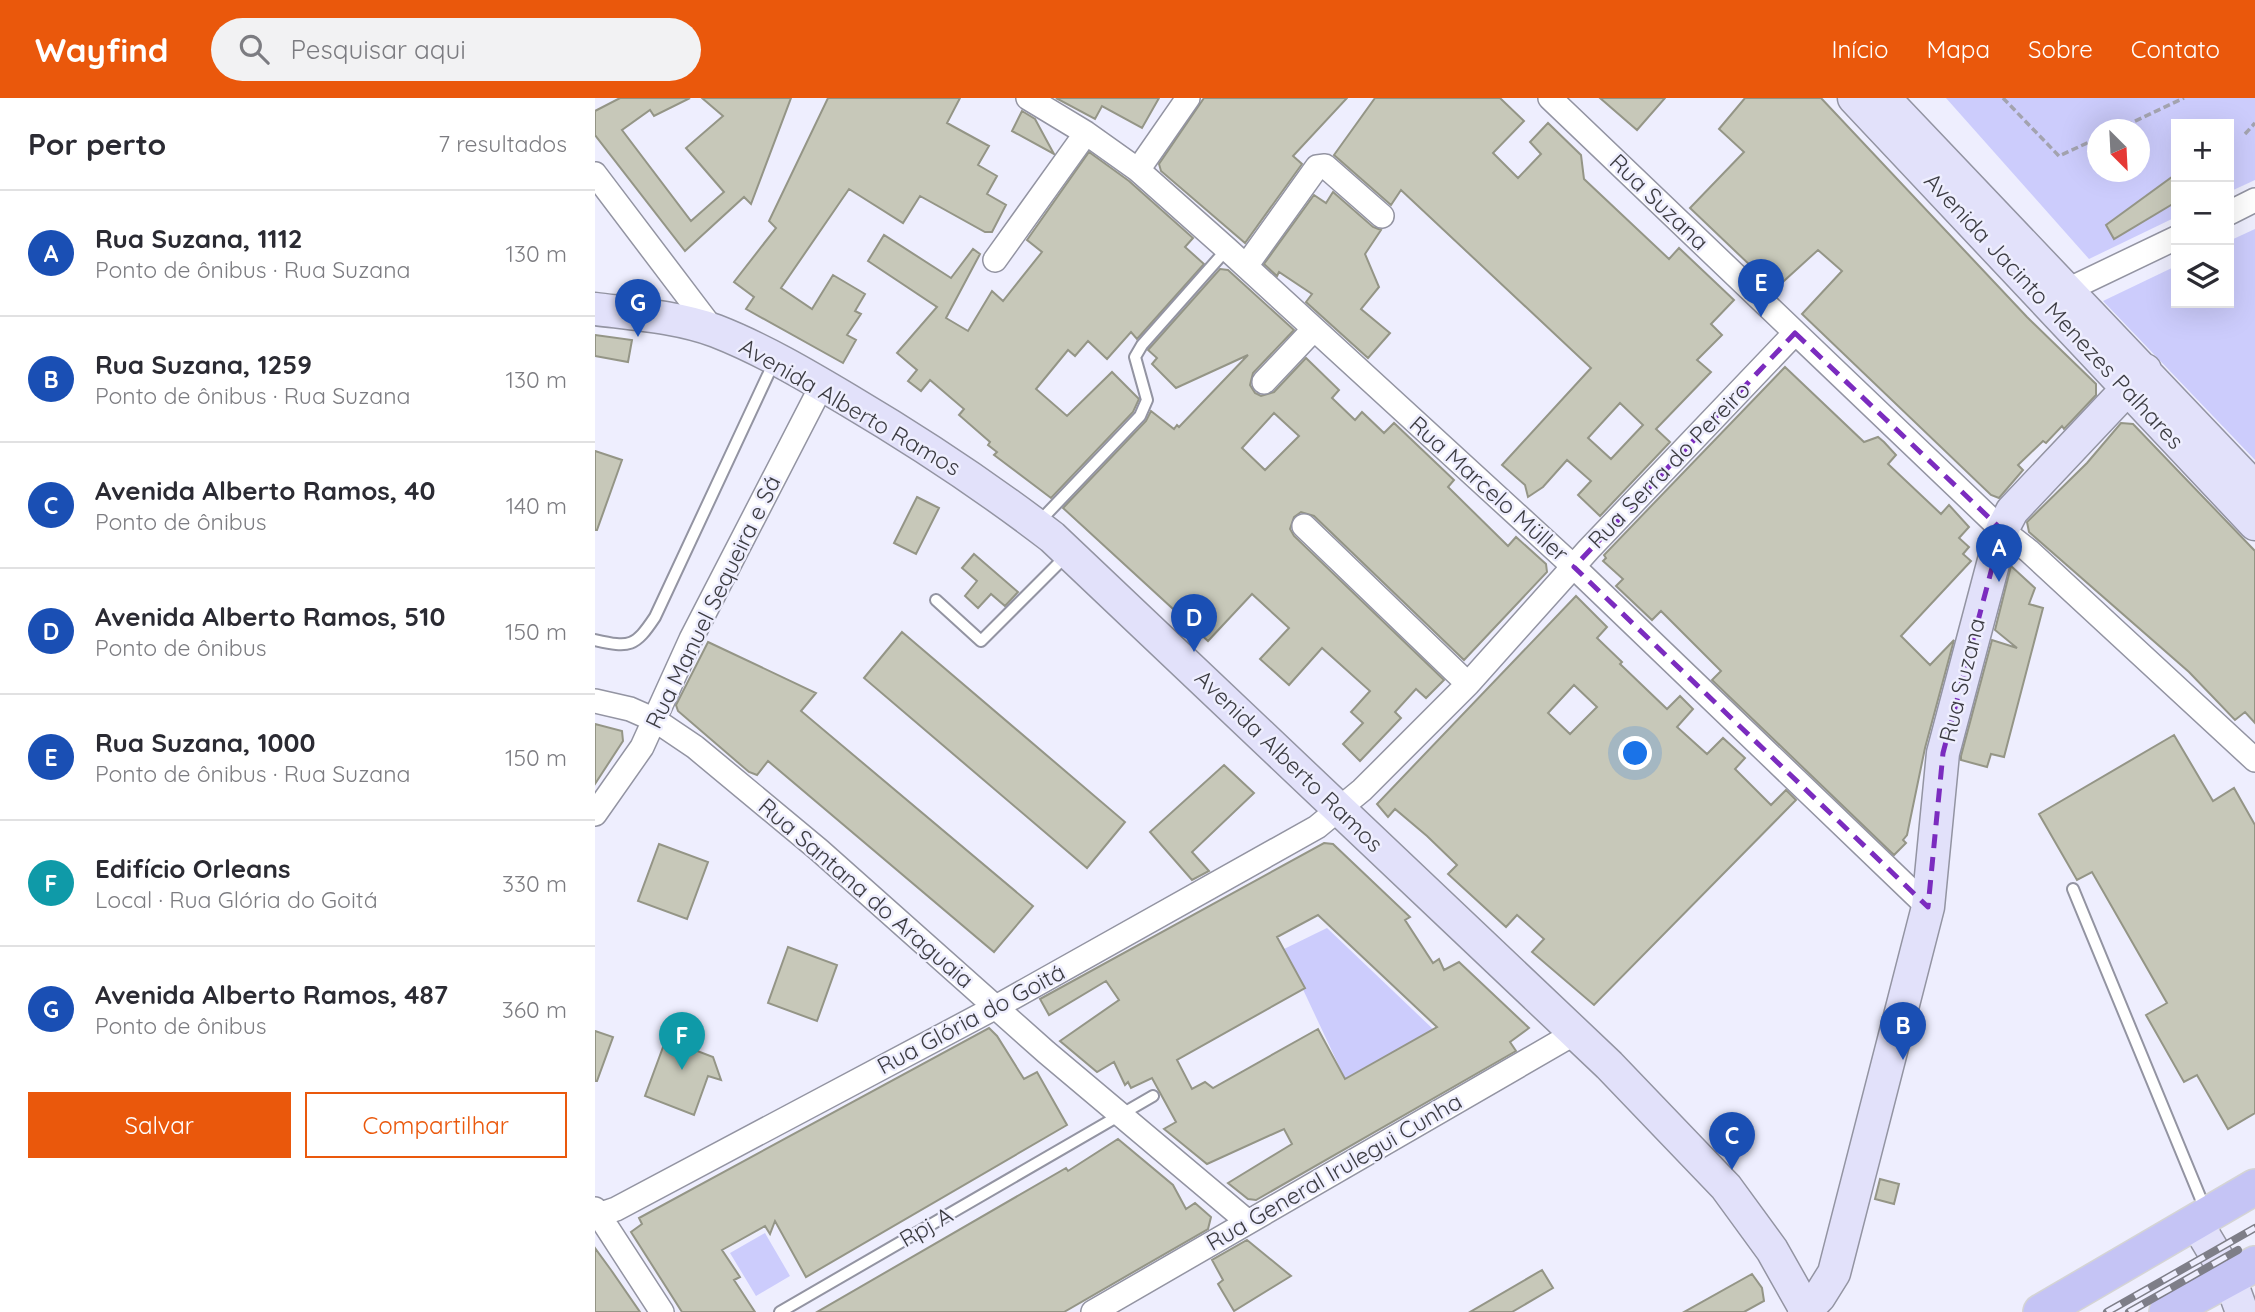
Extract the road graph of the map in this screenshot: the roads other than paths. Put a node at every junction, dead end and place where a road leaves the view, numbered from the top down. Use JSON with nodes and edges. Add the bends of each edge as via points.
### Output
{"nodes":[{"id":1,"x":1028,"y":98,"type":"edge"},
{"id":2,"x":1188,"y":98,"type":"edge"},
{"id":3,"x":1550,"y":98,"type":"edge"},
{"id":4,"x":1854,"y":98,"type":"edge"},
{"id":5,"x":1884,"y":98,"type":"edge"},
{"id":6,"x":1086,"y":133,"type":"junction"},
{"id":7,"x":1138,"y":170,"type":"junction"},
{"id":8,"x":595,"y":174,"type":"edge"},
{"id":9,"x":2255,"y":200,"type":"edge"},
{"id":10,"x":2234,"y":210,"type":"edge"},
{"id":11,"x":1382,"y":216,"type":"dead end"},
{"id":12,"x":2171,"y":240,"type":"edge"},
{"id":13,"x":1227,"y":249,"type":"junction"},
{"id":14,"x":995,"y":260,"type":"dead end"},
{"id":15,"x":1246,"y":266,"type":"junction"},
{"id":16,"x":2054,"y":297,"type":"junction"},
{"id":17,"x":595,"y":309,"type":"edge"},
{"id":18,"x":1314,"y":329,"type":"junction"},
{"id":19,"x":714,"y":331,"type":"junction"},
{"id":20,"x":1795,"y":332,"type":"junction"},
{"id":21,"x":776,"y":360,"type":"junction"},
{"id":22,"x":2136,"y":379,"type":"junction"},
{"id":23,"x":1264,"y":382,"type":"dead end"},
{"id":24,"x":822,"y":385,"type":"junction"},
{"id":25,"x":2255,"y":488,"type":"edge"},
{"id":26,"x":2255,"y":524,"type":"edge"},
{"id":27,"x":1036,"y":525,"type":"junction"},
{"id":28,"x":1304,"y":526,"type":"dead end"},
{"id":29,"x":2002,"y":530,"type":"junction"},
{"id":30,"x":1069,"y":553,"type":"junction"},
{"id":31,"x":1574,"y":566,"type":"junction"},
{"id":32,"x":936,"y":600,"type":"dead end"},
{"id":33,"x":595,"y":640,"type":"edge"},
{"id":34,"x":1468,"y":684,"type":"junction"},
{"id":35,"x":595,"y":701,"type":"edge"},
{"id":36,"x":655,"y":720,"type":"junction"},
{"id":37,"x":2255,"y":760,"type":"edge"},
{"id":38,"x":1340,"y":810,"type":"junction"},
{"id":39,"x":595,"y":814,"type":"edge"},
{"id":40,"x":2073,"y":890,"type":"dead end"},
{"id":41,"x":1928,"y":907,"type":"junction"},
{"id":42,"x":996,"y":1007,"type":"junction"},
{"id":43,"x":1575,"y":1032,"type":"junction"},
{"id":44,"x":1153,"y":1096,"type":"dead end"},
{"id":45,"x":1120,"y":1114,"type":"junction"},
{"id":46,"x":2255,"y":1187,"type":"edge"},
{"id":47,"x":596,"y":1213,"type":"edge"},
{"id":48,"x":2202,"y":1218,"type":"junction"},
{"id":49,"x":1248,"y":1222,"type":"junction"},
{"id":50,"x":2243,"y":1271,"type":"edge"},
{"id":51,"x":2050,"y":1308,"type":"edge"},
{"id":52,"x":662,"y":1312,"type":"edge"},
{"id":53,"x":780,"y":1312,"type":"edge"},
{"id":54,"x":1093,"y":1312,"type":"edge"},
{"id":55,"x":1806,"y":1312,"type":"edge"},
{"id":56,"x":2167,"y":1312,"type":"edge"},
{"id":57,"x":2242,"y":1312,"type":"edge"}],
"edges":[{"from":1,"to":6,"type":"street","name":"Rua Marcelo Müller"},
{"from":2,"to":7,"type":"street"},
{"from":3,"to":20,"type":"street","name":"Rua Suzana"},
{"from":4,"to":16,"type":"main road","name":"Avenida Jacinto Menezes Palhares"},
{"from":5,"to":16,"type":"main road","name":"Avenida Jacinto Menezes Palhares"},
{"from":6,"to":7,"type":"street","name":"Rua Marcelo Müller"},
{"from":6,"to":14,"type":"street"},
{"from":7,"to":13,"type":"street","name":"Rua Marcelo Müller"},
{"from":8,"to":19,"type":"street"},
{"from":9,"to":10,"type":"street"},
{"from":11,"to":15,"type":"street","via":[[1335,172],[1317,167]]},
{"from":12,"to":16,"type":"street"},
{"from":13,"to":15,"type":"street","name":"Rua Marcelo Müller"},
{"from":13,"to":27,"type":"lane","via":[[1135,357],[1147,400],[1140,416]]},
{"from":15,"to":18,"type":"street","name":"Rua Marcelo Müller"},
{"from":16,"to":22,"type":"main road","name":"Avenida Jacinto Menezes Palhares"},
{"from":17,"to":19,"type":"main road","name":"Avenida Alberto Ramos"},
{"from":18,"to":23,"type":"street"},
{"from":18,"to":31,"type":"street","name":"Rua Marcelo Müller"},
{"from":19,"to":21,"type":"main road","name":"Avenida Alberto Ramos"},
{"from":20,"to":29,"type":"street","name":"Rua Suzana"},
{"from":20,"to":31,"type":"street","name":"Rua Serra do Pereiro"},
{"from":21,"to":24,"type":"main road","name":"Avenida Alberto Ramos"},
{"from":21,"to":33,"type":"lane","via":[[655,617],[632,644]]},
{"from":22,"to":25,"type":"main road","name":"Avenida Jacinto Menezes Palhares"},
{"from":22,"to":26,"type":"main road","name":"Avenida Jacinto Menezes Palhares"},
{"from":22,"to":29,"type":"main road","via":[[2012,511]]},
{"from":24,"to":27,"type":"main road","name":"Avenida Alberto Ramos","via":[[978,481]]},
{"from":24,"to":36,"type":"street","name":"Rua Manuel Sequeira e Sá","via":[[691,639]]},
{"from":27,"to":30,"type":"main road","name":"Avenida Alberto Ramos"},
{"from":28,"to":34,"type":"street"},
{"from":29,"to":37,"type":"street"},
{"from":29,"to":41,"type":"main road","name":"Rua Suzana","via":[[1943,752]]},
{"from":30,"to":32,"type":"lane","via":[[981,641]]},
{"from":30,"to":38,"type":"main road","name":"Avenida Alberto Ramos"},
{"from":31,"to":34,"type":"street","name":"Rua Serra do Pereiro"},
{"from":31,"to":41,"type":"street","name":"Rua Marcelo Müller"},
{"from":34,"to":38,"type":"street","name":"Rua Serra do Pereiro"},
{"from":35,"to":36,"type":"street","name":"Rua Santana do Araguaia"},
{"from":36,"to":39,"type":"street","name":"Rua Manuel Sequeira e Sá"},
{"from":36,"to":42,"type":"street","name":"Rua Santana do Araguaia","via":[[695,747],[820,850]]},
{"from":38,"to":42,"type":"street","name":"Rua Glória do Goitá","via":[[1290,845]]},
{"from":38,"to":43,"type":"main road","name":"Avenida Alberto Ramos"},
{"from":40,"to":48,"type":"lane"},
{"from":41,"to":55,"type":"main road","name":"Rua Suzana","via":[[1834,1273]]},
{"from":42,"to":45,"type":"street","name":"Rua Santana do Araguaia"},
{"from":42,"to":47,"type":"street","name":"Rua Glória do Goitá"},
{"from":43,"to":49,"type":"street","name":"Rua General Irulegui Cunha"},
{"from":43,"to":55,"type":"main road","name":"Avenida Alberto Ramos","via":[[1727,1187],[1772,1250]]},
{"from":44,"to":45,"type":"lane","name":"Rpj A"},
{"from":45,"to":49,"type":"street","name":"Rua Santana do Araguaia"},
{"from":45,"to":53,"type":"lane","name":"Rpj A"},
{"from":46,"to":48,"type":"main road"},
{"from":47,"to":52,"type":"street"},
{"from":48,"to":50,"type":"main road"},
{"from":48,"to":51,"type":"main road"},
{"from":49,"to":54,"type":"street","name":"Rua General Irulegui Cunha"},
{"from":50,"to":56,"type":"main road"},
{"from":50,"to":57,"type":"main road"}]}
